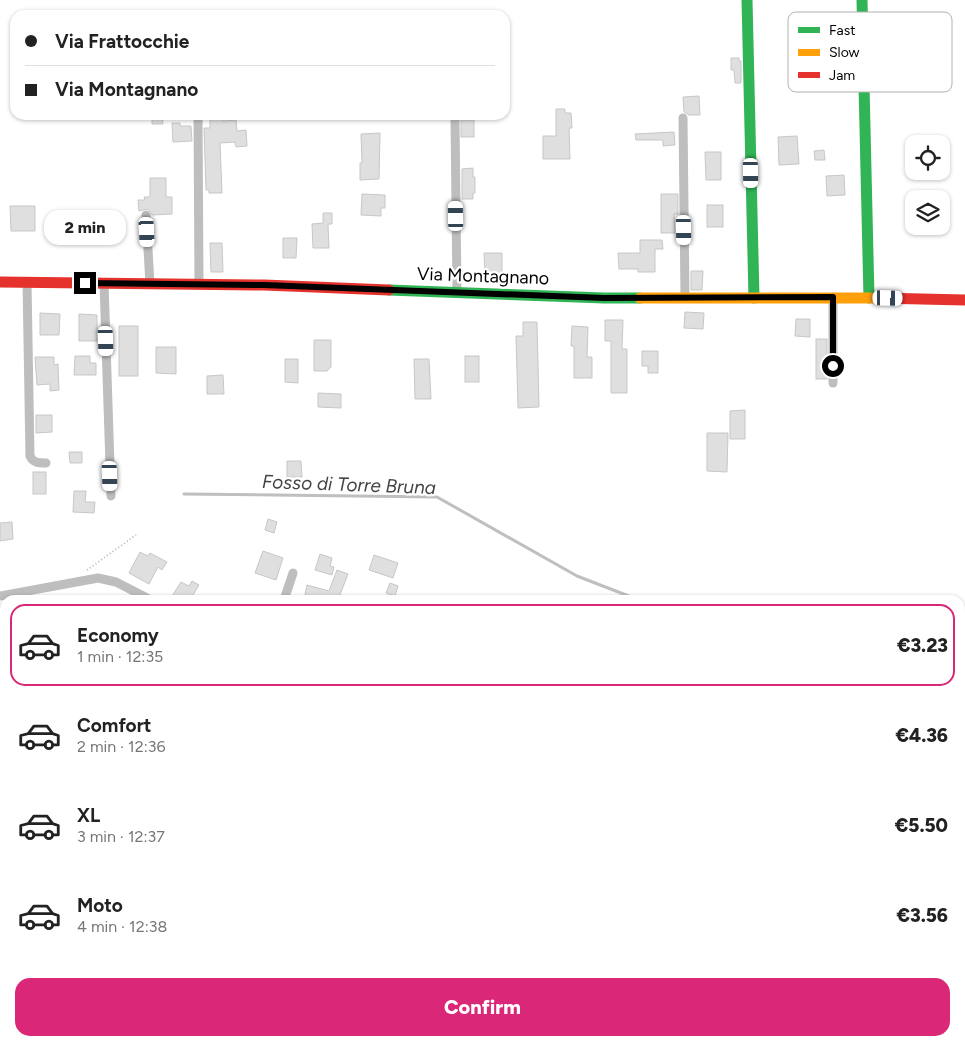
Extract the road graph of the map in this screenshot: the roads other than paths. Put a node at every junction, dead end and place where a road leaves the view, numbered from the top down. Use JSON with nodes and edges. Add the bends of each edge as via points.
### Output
{"nodes":[{"id":1,"x":747,"y":0,"type":"edge"},
{"id":2,"x":864,"y":92,"type":"edge"},
{"id":3,"x":683,"y":118,"type":"dead end"},
{"id":4,"x":198,"y":120,"type":"edge"},
{"id":5,"x":455,"y":120,"type":"dead end"},
{"id":6,"x":146,"y":215,"type":"dead end"},
{"id":7,"x":0,"y":282,"type":"edge"},
{"id":8,"x":27,"y":282,"type":"junction"},
{"id":9,"x":104,"y":283,"type":"junction"},
{"id":10,"x":150,"y":284,"type":"junction"},
{"id":11,"x":199,"y":284,"type":"junction"},
{"id":12,"x":457,"y":292,"type":"junction"},
{"id":13,"x":833,"y":297,"type":"junction"},
{"id":14,"x":685,"y":298,"type":"junction"},
{"id":15,"x":754,"y":298,"type":"junction"},
{"id":16,"x":869,"y":298,"type":"junction"},
{"id":17,"x":965,"y":300,"type":"edge"},
{"id":18,"x":833,"y":383,"type":"dead end"},
{"id":19,"x":46,"y":463,"type":"dead end"},
{"id":20,"x":111,"y":496,"type":"dead end"},
{"id":21,"x":293,"y":573,"type":"dead end"},
{"id":22,"x":6,"y":595,"type":"edge"},
{"id":23,"x":142,"y":595,"type":"edge"},
{"id":24,"x":286,"y":595,"type":"edge"}],
"edges":[{"from":1,"to":15,"type":"street"},
{"from":2,"to":16,"type":"street"},
{"from":3,"to":14,"type":"street"},
{"from":4,"to":11,"type":"street"},
{"from":5,"to":12,"type":"street"},
{"from":6,"to":10,"type":"street"},
{"from":7,"to":8,"type":"street","name":"Via Montagnano"},
{"from":8,"to":9,"type":"street","name":"Via Montagnano"},
{"from":8,"to":19,"type":"street","via":[[30,456],[36,462]]},
{"from":9,"to":10,"type":"street","name":"Via Montagnano"},
{"from":9,"to":20,"type":"street"},
{"from":10,"to":11,"type":"street","name":"Via Montagnano"},
{"from":11,"to":12,"type":"street","name":"Via Montagnano"},
{"from":12,"to":14,"type":"street","name":"Via Montagnano"},
{"from":13,"to":15,"type":"street","name":"Via Montagnano"},
{"from":13,"to":16,"type":"street","name":"Via Montagnano"},
{"from":13,"to":18,"type":"street"},
{"from":14,"to":15,"type":"street","name":"Via Montagnano"},
{"from":16,"to":17,"type":"street","name":"Via Montagnano"},
{"from":21,"to":24,"type":"street"},
{"from":22,"to":23,"type":"street","via":[[95,578],[120,583]]}]}
